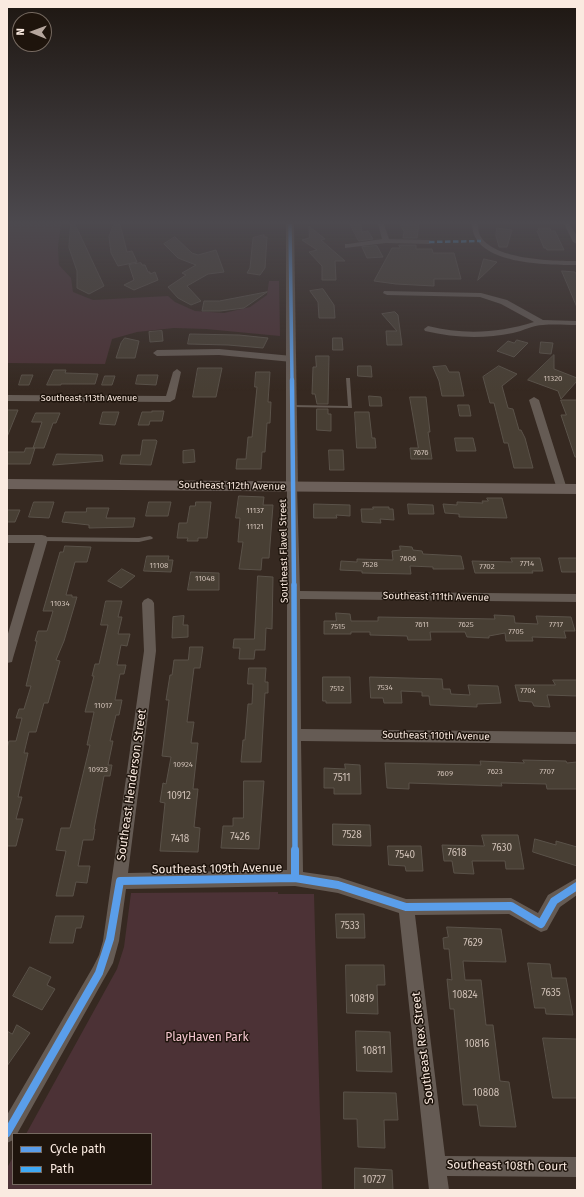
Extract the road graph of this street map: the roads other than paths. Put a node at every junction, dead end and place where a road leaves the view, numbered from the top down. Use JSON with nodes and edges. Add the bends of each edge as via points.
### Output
{"nodes":[{"id":1,"x":291,"y":280,"type":"edge"},
{"id":2,"x":387,"y":293,"type":"dead end"},
{"id":3,"x":541,"y":322,"type":"junction"},
{"id":4,"x":577,"y":323,"type":"edge"},
{"id":5,"x":428,"y":329,"type":"dead end"},
{"id":6,"x":157,"y":353,"type":"dead end"},
{"id":7,"x":292,"y":359,"type":"junction"},
{"id":8,"x":176,"y":372,"type":"dead end"},
{"id":9,"x":348,"y":379,"type":"dead end"},
{"id":10,"x":7,"y":398,"type":"edge"},
{"id":11,"x":534,"y":400,"type":"dead end"},
{"id":12,"x":292,"y":406,"type":"junction"},
{"id":13,"x":7,"y":484,"type":"edge"},
{"id":14,"x":292,"y":487,"type":"junction"},
{"id":15,"x":562,"y":489,"type":"junction"},
{"id":16,"x":577,"y":489,"type":"edge"},
{"id":17,"x":150,"y":538,"type":"dead end"},
{"id":18,"x":7,"y":539,"type":"edge"},
{"id":19,"x":42,"y":539,"type":"junction"},
{"id":20,"x":294,"y":596,"type":"junction"},
{"id":21,"x":577,"y":598,"type":"edge"},
{"id":22,"x":148,"y":603,"type":"dead end"},
{"id":23,"x":7,"y":658,"type":"edge"},
{"id":24,"x":294,"y":734,"type":"junction"},
{"id":25,"x":577,"y":738,"type":"edge"},
{"id":26,"x":295,"y":878,"type":"junction"},
{"id":27,"x":120,"y":881,"type":"junction"},
{"id":28,"x":577,"y":886,"type":"edge"},
{"id":29,"x":406,"y":907,"type":"junction"},
{"id":30,"x":8,"y":1129,"type":"edge"},
{"id":31,"x":437,"y":1166,"type":"junction"},
{"id":32,"x":577,"y":1167,"type":"edge"},
{"id":33,"x":439,"y":1190,"type":"edge"}],
"edges":[{"from":1,"to":7,"type":"street","name":"Southeast Flavel Street"},
{"from":2,"to":3,"type":"street","via":[[481,295],[504,302]]},
{"from":3,"to":4,"type":"street"},
{"from":3,"to":5,"type":"street","via":[[522,329],[485,334],[444,334]]},
{"from":6,"to":7,"type":"street","via":[[219,352]]},
{"from":7,"to":12,"type":"street","name":"Southeast Flavel Street"},
{"from":8,"to":10,"type":"street","name":"Southeast 113th Avenue","via":[[170,399]]},
{"from":9,"to":12,"type":"lane","via":[[350,407]]},
{"from":11,"to":15,"type":"street"},
{"from":12,"to":14,"type":"street","name":"Southeast Flavel Street"},
{"from":13,"to":14,"type":"main road","name":"Southeast 112th Avenue"},
{"from":14,"to":15,"type":"main road","name":"Southeast 112th Avenue"},
{"from":14,"to":20,"type":"street","name":"Southeast Flavel Street"},
{"from":15,"to":16,"type":"main road","name":"Southeast 112th Avenue"},
{"from":17,"to":19,"type":"lane"},
{"from":18,"to":19,"type":"street"},
{"from":19,"to":23,"type":"street"},
{"from":20,"to":21,"type":"street","name":"Southeast 111th Avenue"},
{"from":20,"to":24,"type":"street","name":"Southeast Flavel Street"},
{"from":22,"to":27,"type":"street","name":"Southeast Henderson Street","via":[[150,651]]},
{"from":24,"to":25,"type":"street","name":"Southeast 110th Avenue"},
{"from":24,"to":26,"type":"street","name":"Southeast Flavel Street"},
{"from":26,"to":27,"type":"street","name":"Southeast 109th Avenue"},
{"from":26,"to":29,"type":"street","name":"Southeast 109th Avenue","via":[[338,885]]},
{"from":27,"to":30,"type":"street","name":"Southeast Henderson Street","via":[[111,941],[100,973]]},
{"from":28,"to":29,"type":"street","name":"Southeast 109th Avenue","via":[[554,901],[540,924],[511,906]]},
{"from":29,"to":31,"type":"street","name":"Southeast Rex Street"},
{"from":31,"to":32,"type":"street","name":"Southeast 108th Court"},
{"from":31,"to":33,"type":"street","name":"Southeast Rex Street"}]}
